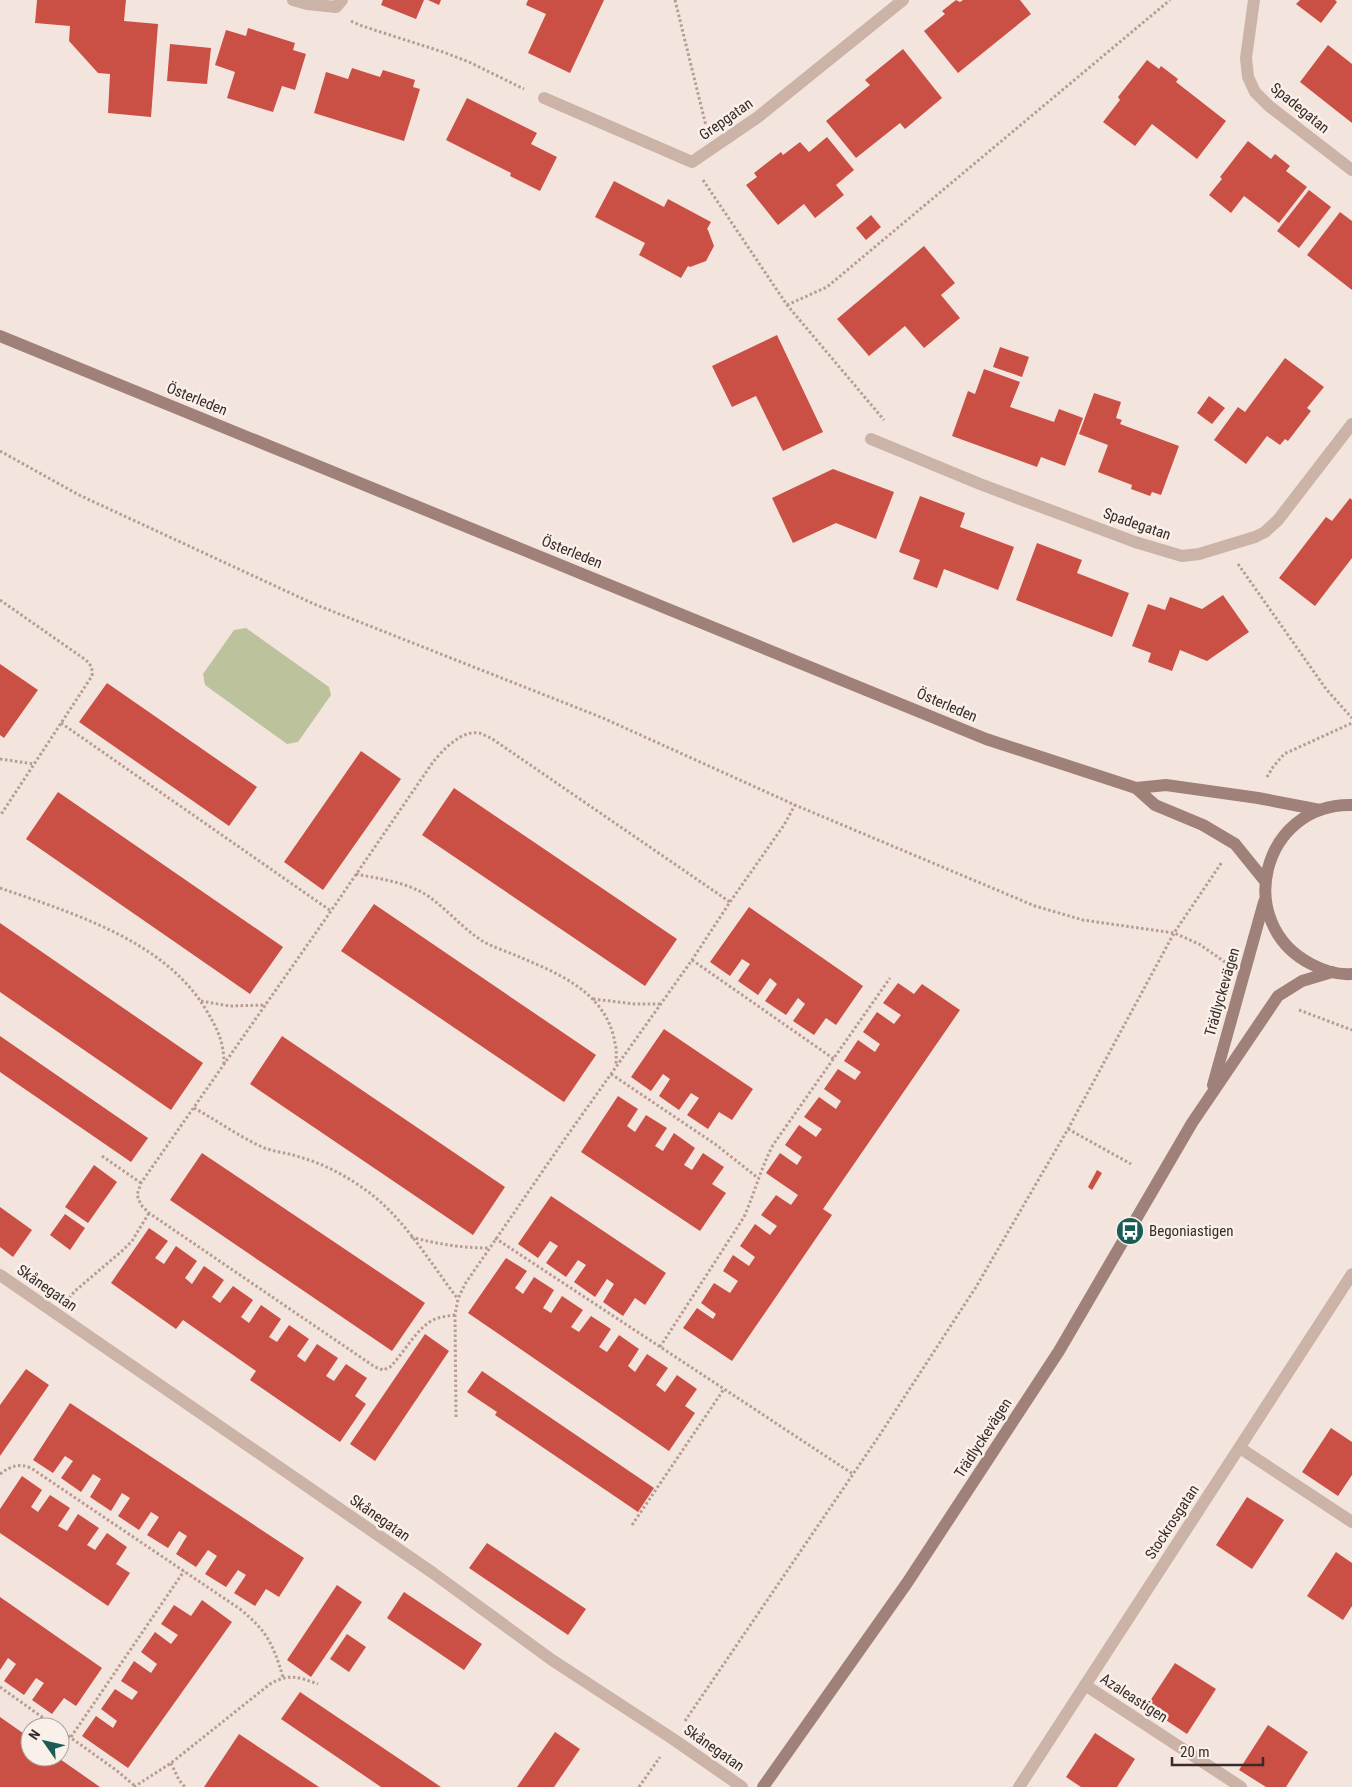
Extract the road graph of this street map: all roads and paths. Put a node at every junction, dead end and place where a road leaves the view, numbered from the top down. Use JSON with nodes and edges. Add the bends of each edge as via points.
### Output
{"nodes":[{"id":1,"x":293,"y":0,"type":"edge"},
{"id":2,"x":675,"y":0,"type":"edge"},
{"id":3,"x":903,"y":0,"type":"edge"},
{"id":4,"x":1170,"y":0,"type":"edge"},
{"id":5,"x":1254,"y":0,"type":"edge"},
{"id":6,"x":339,"y":4,"type":"edge"},
{"id":7,"x":544,"y":98,"type":"joint"},
{"id":8,"x":712,"y":148,"type":"junction"},
{"id":9,"x":692,"y":162,"type":"junction"},
{"id":10,"x":1352,"y":170,"type":"edge"},
{"id":11,"x":787,"y":305,"type":"junction"},
{"id":12,"x":0,"y":336,"type":"edge"},
{"id":13,"x":887,"y":423,"type":"dead end"},
{"id":14,"x":1352,"y":424,"type":"edge"},
{"id":15,"x":871,"y":439,"type":"dead end"},
{"id":16,"x":0,"y":451,"type":"edge"},
{"id":17,"x":1226,"y":547,"type":"junction"},
{"id":18,"x":0,"y":600,"type":"edge"},
{"id":19,"x":1352,"y":718,"type":"edge"},
{"id":20,"x":61,"y":723,"type":"junction"},
{"id":21,"x":1352,"y":723,"type":"edge"},
{"id":22,"x":0,"y":759,"type":"edge"},
{"id":23,"x":34,"y":764,"type":"junction"},
{"id":24,"x":1136,"y":788,"type":"junction"},
{"id":25,"x":1258,"y":798,"type":"junction"},
{"id":26,"x":795,"y":805,"type":"junction"},
{"id":27,"x":1352,"y":805,"type":"edge"},
{"id":28,"x":1320,"y":810,"type":"junction"},
{"id":29,"x":0,"y":816,"type":"edge"},
{"id":30,"x":1235,"y":844,"type":"junction"},
{"id":31,"x":356,"y":874,"type":"junction"},
{"id":32,"x":1265,"y":880,"type":"junction"},
{"id":33,"x":0,"y":888,"type":"edge"},
{"id":34,"x":1265,"y":898,"type":"junction"},
{"id":35,"x":730,"y":902,"type":"junction"},
{"id":36,"x":331,"y":911,"type":"junction"},
{"id":37,"x":1174,"y":933,"type":"junction"},
{"id":38,"x":692,"y":960,"type":"junction"},
{"id":39,"x":1332,"y":972,"type":"junction"},
{"id":40,"x":1244,"y":973,"type":"junction"},
{"id":41,"x":1352,"y":974,"type":"edge"},
{"id":42,"x":890,"y":978,"type":"dead end"},
{"id":43,"x":1278,"y":996,"type":"junction"},
{"id":44,"x":592,"y":999,"type":"junction"},
{"id":45,"x":200,"y":1001,"type":"junction"},
{"id":46,"x":660,"y":1004,"type":"junction"},
{"id":47,"x":266,"y":1005,"type":"junction"},
{"id":48,"x":1352,"y":1030,"type":"edge"},
{"id":49,"x":834,"y":1059,"type":"junction"},
{"id":50,"x":224,"y":1065,"type":"junction"},
{"id":51,"x":616,"y":1066,"type":"junction"},
{"id":52,"x":611,"y":1074,"type":"junction"},
{"id":53,"x":1210,"y":1094,"type":"junction"},
{"id":54,"x":194,"y":1108,"type":"junction"},
{"id":55,"x":1068,"y":1129,"type":"junction"},
{"id":56,"x":102,"y":1156,"type":"dead end"},
{"id":57,"x":1131,"y":1164,"type":"dead end"},
{"id":58,"x":758,"y":1178,"type":"junction"},
{"id":59,"x":141,"y":1183,"type":"junction"},
{"id":60,"x":149,"y":1213,"type":"junction"},
{"id":61,"x":411,"y":1237,"type":"junction"},
{"id":62,"x":495,"y":1238,"type":"junction"},
{"id":63,"x":489,"y":1248,"type":"junction"},
{"id":64,"x":1352,"y":1274,"type":"edge"},
{"id":65,"x":0,"y":1276,"type":"edge"},
{"id":66,"x":458,"y":1299,"type":"junction"},
{"id":67,"x":56,"y":1314,"type":"junction"},
{"id":68,"x":454,"y":1315,"type":"junction"},
{"id":69,"x":660,"y":1347,"type":"junction"},
{"id":70,"x":724,"y":1389,"type":"junction"},
{"id":71,"x":456,"y":1417,"type":"dead end"},
{"id":72,"x":1240,"y":1448,"type":"junction"},
{"id":73,"x":0,"y":1474,"type":"edge"},
{"id":74,"x":853,"y":1474,"type":"junction"},
{"id":75,"x":1352,"y":1522,"type":"edge"},
{"id":76,"x":632,"y":1525,"type":"dead end"},
{"id":77,"x":184,"y":1571,"type":"junction"},
{"id":78,"x":283,"y":1677,"type":"junction"},
{"id":79,"x":318,"y":1684,"type":"dead end"},
{"id":80,"x":1085,"y":1685,"type":"junction"},
{"id":81,"x":0,"y":1687,"type":"edge"},
{"id":82,"x":42,"y":1717,"type":"edge"},
{"id":83,"x":70,"y":1737,"type":"joint"},
{"id":84,"x":673,"y":1739,"type":"junction"},
{"id":85,"x":171,"y":1763,"type":"junction"},
{"id":86,"x":134,"y":1786,"type":"edge"},
{"id":87,"x":185,"y":1787,"type":"edge"},
{"id":88,"x":639,"y":1787,"type":"edge"},
{"id":89,"x":742,"y":1787,"type":"edge"},
{"id":90,"x":763,"y":1787,"type":"edge"},
{"id":91,"x":1019,"y":1787,"type":"edge"},
{"id":92,"x":1241,"y":1787,"type":"edge"}],
"edges":[{"from":1,"to":6,"type":"street","via":[[307,4]]},
{"from":2,"to":8,"type":"path"},
{"from":3,"to":8,"type":"street","name":"Grepgatan","via":[[758,117]]},
{"from":4,"to":11,"type":"path","via":[[827,287]]},
{"from":5,"to":10,"type":"street","name":"Spadegatan","via":[[1246,58],[1248,78],[1255,92]]},
{"from":6,"to":7,"type":"path","via":[[350,21],[452,55]]},
{"from":7,"to":9,"type":"street"},
{"from":8,"to":9,"type":"street","name":"Grepgatan"},
{"from":9,"to":11,"type":"path"},
{"from":11,"to":13,"type":"path"},
{"from":12,"to":24,"type":"main road","name":"Österleden","via":[[986,739]]},
{"from":14,"to":17,"type":"street","name":"Spadegatan","via":[[1278,520],[1265,532]]},
{"from":15,"to":17,"type":"street","name":"Spadegatan","via":[[980,484],[1166,552],[1182,556]]},
{"from":16,"to":26,"type":"path","via":[[79,495],[314,604],[603,718]]},
{"from":17,"to":19,"type":"path","via":[[1326,690]]},
{"from":18,"to":20,"type":"path","via":[[89,662],[93,670]]},
{"from":20,"to":23,"type":"path"},
{"from":20,"to":36,"type":"path"},
{"from":21,"to":25,"type":"path","via":[[1284,754],[1273,767]]},
{"from":22,"to":23,"type":"path"},
{"from":23,"to":29,"type":"path"},
{"from":24,"to":25,"type":"main road","name":"Österleden","via":[[1166,785]]},
{"from":24,"to":30,"type":"main road","name":"Österleden","via":[[1155,805],[1203,825]]},
{"from":25,"to":28,"type":"main road","name":"Österleden"},
{"from":26,"to":35,"type":"path"},
{"from":26,"to":37,"type":"path","via":[[1035,906],[1083,920]]},
{"from":27,"to":28,"type":"main road","name":"Trädlyckevägen","via":[[1340,804]]},
{"from":28,"to":32,"type":"main road","name":"Trädlyckevägen","via":[[1296,823],[1278,843]]},
{"from":30,"to":32,"type":"main road","name":"Österleden"},
{"from":30,"to":37,"type":"path"},
{"from":31,"to":35,"type":"path","via":[[442,751],[461,737],[479,733]]},
{"from":31,"to":36,"type":"path"},
{"from":31,"to":44,"type":"path","via":[[391,881],[422,893],[485,943],[568,978]]},
{"from":32,"to":34,"type":"main road","name":"Trädlyckevägen"},
{"from":33,"to":45,"type":"path","via":[[118,934],[168,966]]},
{"from":34,"to":39,"type":"main road","name":"Trädlyckevägen","via":[[1273,927],[1282,940],[1304,960]]},
{"from":34,"to":40,"type":"main road","name":"Trädlyckevägen"},
{"from":35,"to":38,"type":"path"},
{"from":36,"to":47,"type":"path"},
{"from":37,"to":40,"type":"path","via":[[1199,944]]},
{"from":37,"to":55,"type":"path"},
{"from":38,"to":46,"type":"path"},
{"from":38,"to":49,"type":"path"},
{"from":39,"to":41,"type":"main road","name":"Trädlyckevägen"},
{"from":39,"to":43,"type":"main road","name":"Trädlyckevägen","via":[[1302,981]]},
{"from":40,"to":53,"type":"main road","name":"Trädlyckevägen"},
{"from":42,"to":49,"type":"path"},
{"from":43,"to":48,"type":"path","via":[[1296,1008]]},
{"from":43,"to":53,"type":"main road","name":"Trädlyckevägen"},
{"from":44,"to":46,"type":"path"},
{"from":44,"to":51,"type":"path","via":[[611,1027]]},
{"from":45,"to":47,"type":"path","via":[[229,1006]]},
{"from":45,"to":50,"type":"path","via":[[216,1026],[224,1047]]},
{"from":46,"to":51,"type":"path"},
{"from":47,"to":50,"type":"path"},
{"from":49,"to":58,"type":"path","via":[[773,1145]]},
{"from":50,"to":54,"type":"path"},
{"from":51,"to":52,"type":"path"},
{"from":52,"to":58,"type":"path","via":[[715,1144]]},
{"from":52,"to":62,"type":"path"},
{"from":53,"to":90,"type":"main road","name":"Trädlyckevägen","via":[[1059,1351],[908,1583]]},
{"from":54,"to":59,"type":"path"},
{"from":54,"to":61,"type":"path","via":[[260,1146],[313,1161],[342,1175],[371,1194]]},
{"from":55,"to":57,"type":"path"},
{"from":55,"to":74,"type":"path","via":[[976,1287]]},
{"from":56,"to":59,"type":"path"},
{"from":58,"to":69,"type":"path","via":[[744,1217]]},
{"from":59,"to":60,"type":"path","via":[[137,1195]]},
{"from":60,"to":67,"type":"path","via":[[123,1250],[75,1291]]},
{"from":60,"to":68,"type":"path","via":[[383,1370],[400,1357],[431,1320]]},
{"from":61,"to":63,"type":"path","via":[[465,1248]]},
{"from":61,"to":66,"type":"path"},
{"from":62,"to":63,"type":"path"},
{"from":62,"to":69,"type":"path"},
{"from":63,"to":66,"type":"path"},
{"from":64,"to":72,"type":"street","name":"Stockrosgatan"},
{"from":65,"to":67,"type":"street","name":"Skånegatan"},
{"from":66,"to":68,"type":"path"},
{"from":67,"to":84,"type":"street","name":"Skånegatan","via":[[552,1660]]},
{"from":68,"to":71,"type":"path"},
{"from":69,"to":70,"type":"path"},
{"from":70,"to":74,"type":"path"},
{"from":70,"to":76,"type":"path"},
{"from":72,"to":75,"type":"street"},
{"from":72,"to":80,"type":"street","name":"Stockrosgatan"},
{"from":73,"to":77,"type":"path","via":[[17,1465],[31,1468]]},
{"from":74,"to":84,"type":"path"},
{"from":77,"to":78,"type":"path","via":[[256,1622],[274,1650]]},
{"from":77,"to":83,"type":"path"},
{"from":78,"to":79,"type":"path","via":[[301,1678]]},
{"from":78,"to":85,"type":"path"},
{"from":80,"to":91,"type":"street","name":"Stockrosgatan"},
{"from":80,"to":92,"type":"street","name":"Azaleastigen"},
{"from":81,"to":82,"type":"path"},
{"from":83,"to":86,"type":"path"},
{"from":84,"to":88,"type":"path"},
{"from":84,"to":89,"type":"street","name":"Skånegatan"},
{"from":85,"to":86,"type":"path"},
{"from":85,"to":87,"type":"path"}]}
